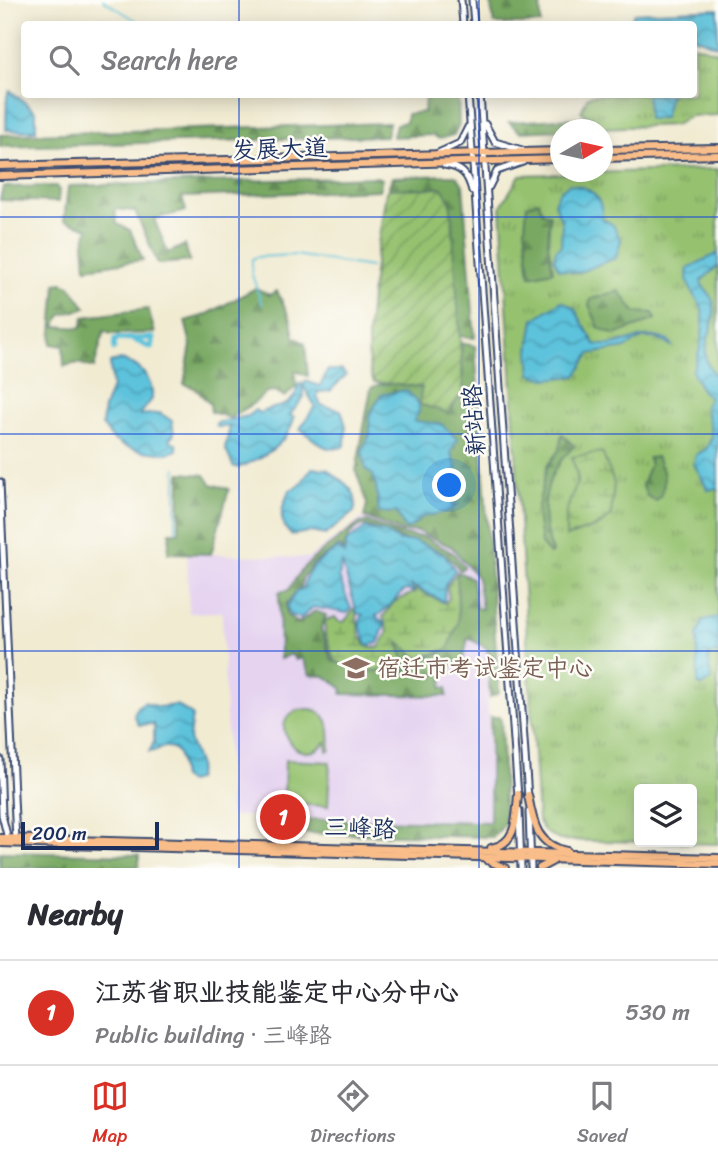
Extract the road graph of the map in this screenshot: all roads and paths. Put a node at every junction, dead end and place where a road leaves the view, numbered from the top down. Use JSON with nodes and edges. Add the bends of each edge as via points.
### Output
{"nodes":[{"id":1,"x":461,"y":0,"type":"edge"},
{"id":2,"x":472,"y":0,"type":"edge"},
{"id":3,"x":463,"y":21,"type":"edge"},
{"id":4,"x":474,"y":21,"type":"edge"},
{"id":5,"x":468,"y":98,"type":"edge"},
{"id":6,"x":468,"y":98,"type":"edge"},
{"id":7,"x":480,"y":98,"type":"edge"},
{"id":8,"x":480,"y":98,"type":"edge"},
{"id":9,"x":718,"y":148,"type":"edge"},
{"id":10,"x":613,"y":150,"type":"edge"},
{"id":11,"x":539,"y":152,"type":"junction"},
{"id":12,"x":550,"y":152,"type":"edge"},
{"id":13,"x":472,"y":153,"type":"junction"},
{"id":14,"x":485,"y":153,"type":"junction"},
{"id":15,"x":434,"y":155,"type":"junction"},
{"id":16,"x":718,"y":155,"type":"edge"},
{"id":17,"x":613,"y":158,"type":"edge"},
{"id":18,"x":540,"y":160,"type":"junction"},
{"id":19,"x":550,"y":160,"type":"edge"},
{"id":20,"x":473,"y":162,"type":"junction"},
{"id":21,"x":486,"y":162,"type":"junction"},
{"id":22,"x":434,"y":163,"type":"junction"},
{"id":23,"x":0,"y":166,"type":"edge"},
{"id":24,"x":0,"y":176,"type":"edge"},
{"id":25,"x":476,"y":206,"type":"junction"},
{"id":26,"x":489,"y":208,"type":"junction"},
{"id":27,"x":0,"y":482,"type":"edge"},
{"id":28,"x":0,"y":759,"type":"edge"},
{"id":29,"x":518,"y":794,"type":"junction"},
{"id":30,"x":528,"y":795,"type":"junction"},
{"id":31,"x":0,"y":841,"type":"edge"},
{"id":32,"x":12,"y":841,"type":"junction"},
{"id":33,"x":458,"y":853,"type":"junction"},
{"id":34,"x":521,"y":855,"type":"junction"},
{"id":35,"x":532,"y":856,"type":"junction"},
{"id":36,"x":586,"y":857,"type":"junction"},
{"id":37,"x":718,"y":858,"type":"edge"},
{"id":38,"x":718,"y":864,"type":"edge"},
{"id":39,"x":505,"y":868,"type":"edge"},
{"id":40,"x":521,"y":868,"type":"edge"},
{"id":41,"x":531,"y":868,"type":"edge"},
{"id":42,"x":540,"y":868,"type":"edge"}],
"edges":[{"from":1,"to":3,"type":"street"},
{"from":2,"to":4,"type":"street"},
{"from":5,"to":13,"type":"street","name":"新站路"},
{"from":6,"to":15,"type":"street","via":[[467,135],[460,144]]},
{"from":7,"to":11,"type":"street","via":[[487,132],[495,142]]},
{"from":8,"to":14,"type":"street","name":"新站路"},
{"from":9,"to":10,"type":"main road"},
{"from":11,"to":12,"type":"main road","name":"发展大道"},
{"from":11,"to":14,"type":"main road","name":"发展大道"},
{"from":13,"to":14,"type":"main road","name":"发展大道"},
{"from":13,"to":15,"type":"main road","name":"发展大道"},
{"from":13,"to":20,"type":"street","name":"新站路"},
{"from":14,"to":21,"type":"street","name":"新站路"},
{"from":15,"to":23,"type":"main road","name":"发展大道"},
{"from":16,"to":17,"type":"main road"},
{"from":18,"to":19,"type":"main road","name":"发展大道"},
{"from":18,"to":21,"type":"main road","name":"发展大道"},
{"from":18,"to":26,"type":"street","via":[[496,171]]},
{"from":20,"to":21,"type":"main road","name":"发展大道"},
{"from":20,"to":22,"type":"main road","name":"发展大道"},
{"from":20,"to":25,"type":"street","name":"新站路"},
{"from":21,"to":26,"type":"street","name":"新站路"},
{"from":22,"to":24,"type":"main road","name":"发展大道"},
{"from":22,"to":25,"type":"street","via":[[460,168],[466,174]]},
{"from":25,"to":29,"type":"street","name":"新站路"},
{"from":26,"to":30,"type":"street","name":"新站路"},
{"from":27,"to":32,"type":"street"},
{"from":28,"to":32,"type":"street","via":[[2,815]]},
{"from":29,"to":33,"type":"main road","via":[[516,824],[509,839],[496,848]]},
{"from":29,"to":34,"type":"street","name":"新站路"},
{"from":30,"to":35,"type":"street","name":"新站路"},
{"from":30,"to":36,"type":"main road","via":[[534,826],[545,843]]},
{"from":31,"to":32,"type":"main road","name":"三峰路"},
{"from":32,"to":33,"type":"main road","name":"三峰路"},
{"from":33,"to":34,"type":"main road","name":"三峰路"},
{"from":33,"to":39,"type":"main road"},
{"from":34,"to":35,"type":"main road","name":"三峰路"},
{"from":34,"to":40,"type":"street","name":"新站路"},
{"from":35,"to":36,"type":"main road","name":"三峰路"},
{"from":35,"to":41,"type":"street","name":"新站路"},
{"from":36,"to":37,"type":"main road","name":"三峰路"},
{"from":36,"to":38,"type":"main road","name":"三峰路"},
{"from":36,"to":42,"type":"main road","via":[[549,862]]}]}
